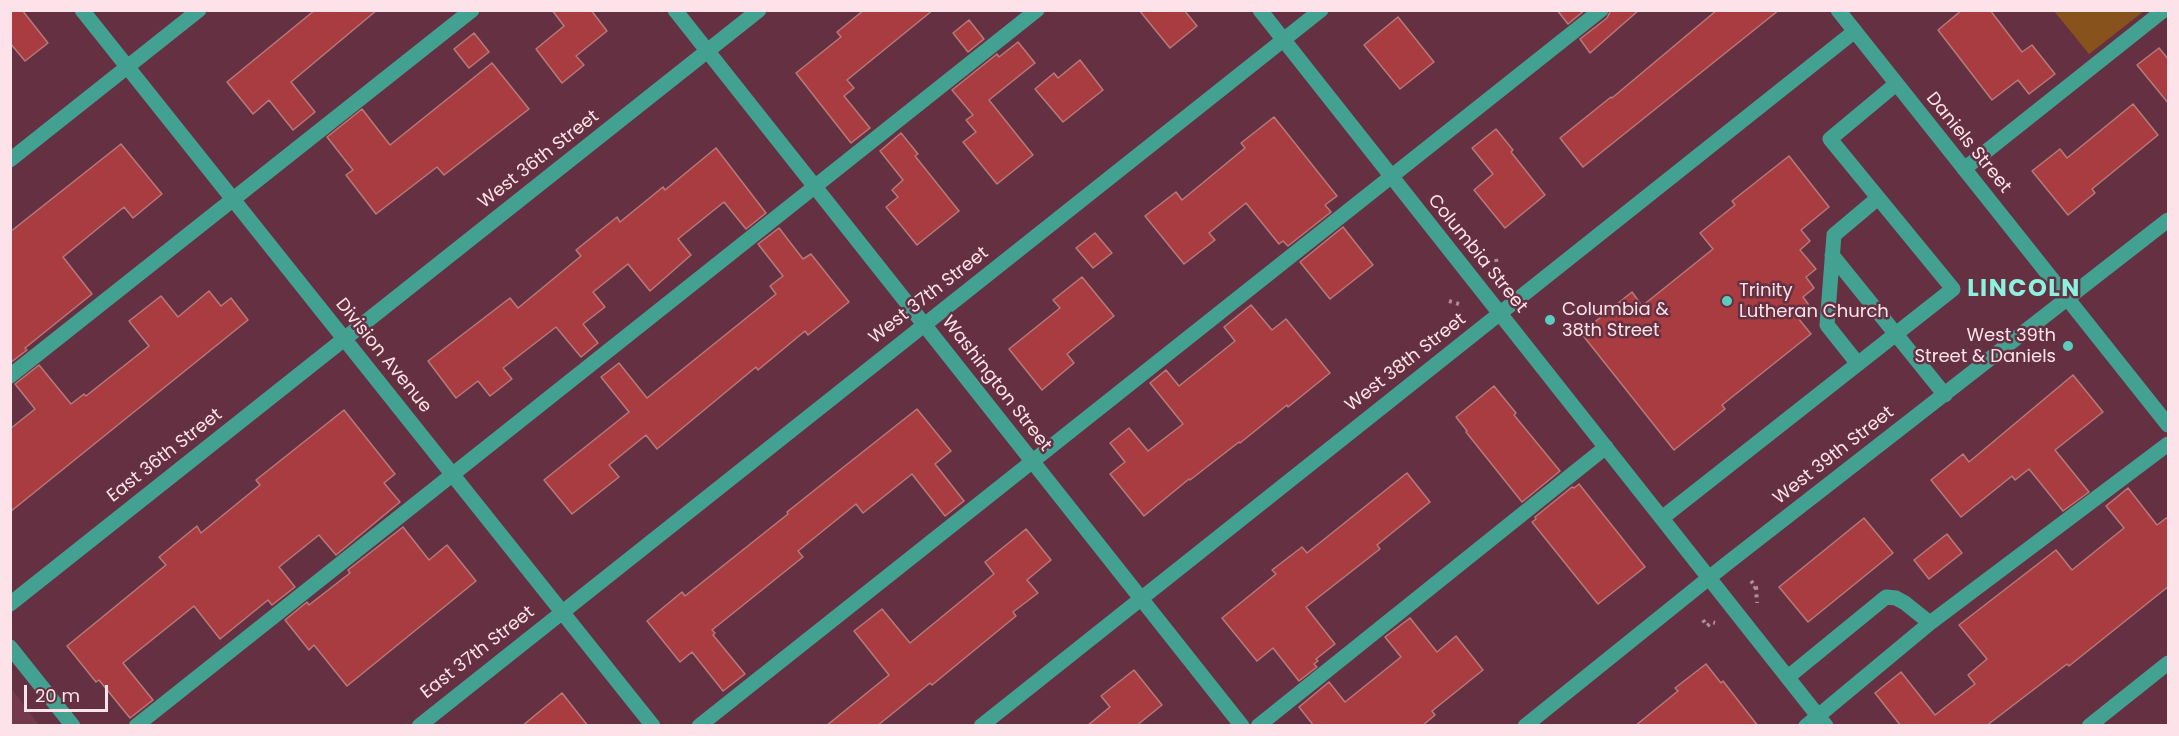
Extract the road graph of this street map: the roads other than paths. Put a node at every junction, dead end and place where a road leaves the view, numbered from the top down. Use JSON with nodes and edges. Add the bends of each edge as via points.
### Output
{"nodes":[{"id":1,"x":82,"y":10,"type":"edge"},
{"id":2,"x":199,"y":10,"type":"edge"},
{"id":3,"x":472,"y":10,"type":"edge"},
{"id":4,"x":675,"y":10,"type":"edge"},
{"id":5,"x":759,"y":10,"type":"edge"},
{"id":6,"x":1037,"y":10,"type":"edge"},
{"id":7,"x":1260,"y":10,"type":"edge"},
{"id":8,"x":1321,"y":10,"type":"edge"},
{"id":9,"x":1601,"y":10,"type":"edge"},
{"id":10,"x":1838,"y":10,"type":"edge"},
{"id":11,"x":2164,"y":10,"type":"edge"},
{"id":12,"x":1855,"y":31,"type":"junction"},
{"id":13,"x":1284,"y":40,"type":"junction"},
{"id":14,"x":708,"y":52,"type":"junction"},
{"id":15,"x":128,"y":68,"type":"junction"},
{"id":16,"x":1896,"y":84,"type":"junction"},
{"id":17,"x":10,"y":160,"type":"edge"},
{"id":18,"x":1964,"y":169,"type":"junction"},
{"id":19,"x":1390,"y":176,"type":"junction"},
{"id":20,"x":815,"y":187,"type":"junction"},
{"id":21,"x":1878,"y":198,"type":"junction"},
{"id":22,"x":233,"y":200,"type":"junction"},
{"id":23,"x":2169,"y":220,"type":"edge"},
{"id":24,"x":1832,"y":255,"type":"junction"},
{"id":25,"x":2068,"y":299,"type":"junction"},
{"id":26,"x":1500,"y":313,"type":"junction"},
{"id":27,"x":924,"y":325,"type":"junction"},
{"id":28,"x":1897,"y":333,"type":"junction"},
{"id":29,"x":344,"y":339,"type":"junction"},
{"id":30,"x":1858,"y":364,"type":"junction"},
{"id":31,"x":10,"y":376,"type":"edge"},
{"id":32,"x":1946,"y":394,"type":"junction"},
{"id":33,"x":2169,"y":425,"type":"edge"},
{"id":34,"x":2169,"y":444,"type":"edge"},
{"id":35,"x":1606,"y":447,"type":"junction"},
{"id":36,"x":1033,"y":461,"type":"junction"},
{"id":37,"x":452,"y":475,"type":"junction"},
{"id":38,"x":1662,"y":518,"type":"junction"},
{"id":39,"x":1710,"y":578,"type":"junction"},
{"id":40,"x":1141,"y":598,"type":"junction"},
{"id":41,"x":10,"y":604,"type":"edge"},
{"id":42,"x":562,"y":612,"type":"junction"},
{"id":43,"x":1930,"y":623,"type":"junction"},
{"id":44,"x":10,"y":647,"type":"edge"},
{"id":45,"x":2169,"y":663,"type":"edge"},
{"id":46,"x":1788,"y":676,"type":"junction"},
{"id":47,"x":1817,"y":722,"type":"edge"},
{"id":48,"x":73,"y":726,"type":"edge"},
{"id":49,"x":136,"y":726,"type":"edge"},
{"id":50,"x":419,"y":726,"type":"edge"},
{"id":51,"x":653,"y":726,"type":"edge"},
{"id":52,"x":699,"y":726,"type":"edge"},
{"id":53,"x":981,"y":726,"type":"edge"},
{"id":54,"x":1242,"y":726,"type":"edge"},
{"id":55,"x":1258,"y":726,"type":"edge"},
{"id":56,"x":1525,"y":726,"type":"edge"},
{"id":57,"x":2089,"y":726,"type":"edge"}],
"edges":[{"from":1,"to":15,"type":"street","name":"Division Avenue"},
{"from":2,"to":15,"type":"street"},
{"from":3,"to":22,"type":"street"},
{"from":4,"to":14,"type":"street","name":"Washington Street"},
{"from":5,"to":14,"type":"street","name":"West 36th Street"},
{"from":6,"to":20,"type":"street"},
{"from":7,"to":13,"type":"street","name":"Columbia Street"},
{"from":8,"to":13,"type":"street","name":"West 37th Street"},
{"from":9,"to":19,"type":"street"},
{"from":10,"to":12,"type":"street","name":"Daniels Street"},
{"from":11,"to":18,"type":"street"},
{"from":12,"to":16,"type":"street","name":"Daniels Street"},
{"from":12,"to":26,"type":"street","name":"West 38th Street"},
{"from":13,"to":19,"type":"street","name":"Columbia Street"},
{"from":13,"to":27,"type":"street","name":"West 37th Street"},
{"from":14,"to":20,"type":"street","name":"Washington Street"},
{"from":14,"to":29,"type":"street","name":"West 36th Street"},
{"from":15,"to":17,"type":"street"},
{"from":15,"to":22,"type":"street","name":"Division Avenue"},
{"from":16,"to":18,"type":"street","name":"Daniels Street"},
{"from":16,"to":21,"type":"street","via":[[1830,139]]},
{"from":18,"to":25,"type":"street","name":"Daniels Street"},
{"from":19,"to":26,"type":"street","name":"Columbia Street"},
{"from":19,"to":36,"type":"street"},
{"from":20,"to":27,"type":"street","name":"Washington Street"},
{"from":20,"to":37,"type":"street"},
{"from":21,"to":24,"type":"street","via":[[1834,236]]},
{"from":21,"to":28,"type":"street","via":[[1953,289]]},
{"from":22,"to":29,"type":"street","name":"Division Avenue"},
{"from":22,"to":31,"type":"street"},
{"from":23,"to":25,"type":"street","name":"West 39th Street"},
{"from":24,"to":28,"type":"street"},
{"from":24,"to":30,"type":"street","via":[[1827,325]]},
{"from":25,"to":32,"type":"street","name":"West 39th Street"},
{"from":25,"to":33,"type":"street","name":"Daniels Street"},
{"from":26,"to":35,"type":"street","name":"Columbia Street"},
{"from":26,"to":40,"type":"street","name":"West 38th Street"},
{"from":27,"to":36,"type":"street","name":"Washington Street"},
{"from":27,"to":42,"type":"street","name":"West 37th Street"},
{"from":28,"to":30,"type":"street"},
{"from":28,"to":32,"type":"street"},
{"from":29,"to":37,"type":"street","name":"Division Avenue"},
{"from":29,"to":41,"type":"street","name":"East 36th Street"},
{"from":30,"to":38,"type":"street"},
{"from":32,"to":39,"type":"street","name":"West 39th Street"},
{"from":34,"to":43,"type":"street"},
{"from":35,"to":38,"type":"street","name":"Columbia Street"},
{"from":35,"to":55,"type":"street"},
{"from":36,"to":40,"type":"street","name":"Washington Street"},
{"from":36,"to":52,"type":"street"},
{"from":37,"to":42,"type":"street","name":"Division Avenue"},
{"from":37,"to":49,"type":"street"},
{"from":38,"to":39,"type":"street","name":"Columbia Street"},
{"from":39,"to":46,"type":"street","name":"Columbia Street"},
{"from":39,"to":56,"type":"street","name":"West 39th Street"},
{"from":40,"to":53,"type":"street","name":"West 38th Street"},
{"from":40,"to":54,"type":"street","name":"Washington Street"},
{"from":42,"to":50,"type":"street","name":"East 37th Street"},
{"from":42,"to":51,"type":"street","name":"Division Avenue"},
{"from":43,"to":46,"type":"street","via":[[1905,603],[1886,597]]},
{"from":43,"to":47,"type":"street"},
{"from":44,"to":48,"type":"street"},
{"from":45,"to":57,"type":"street"},
{"from":46,"to":47,"type":"street","name":"Columbia Street"}]}
